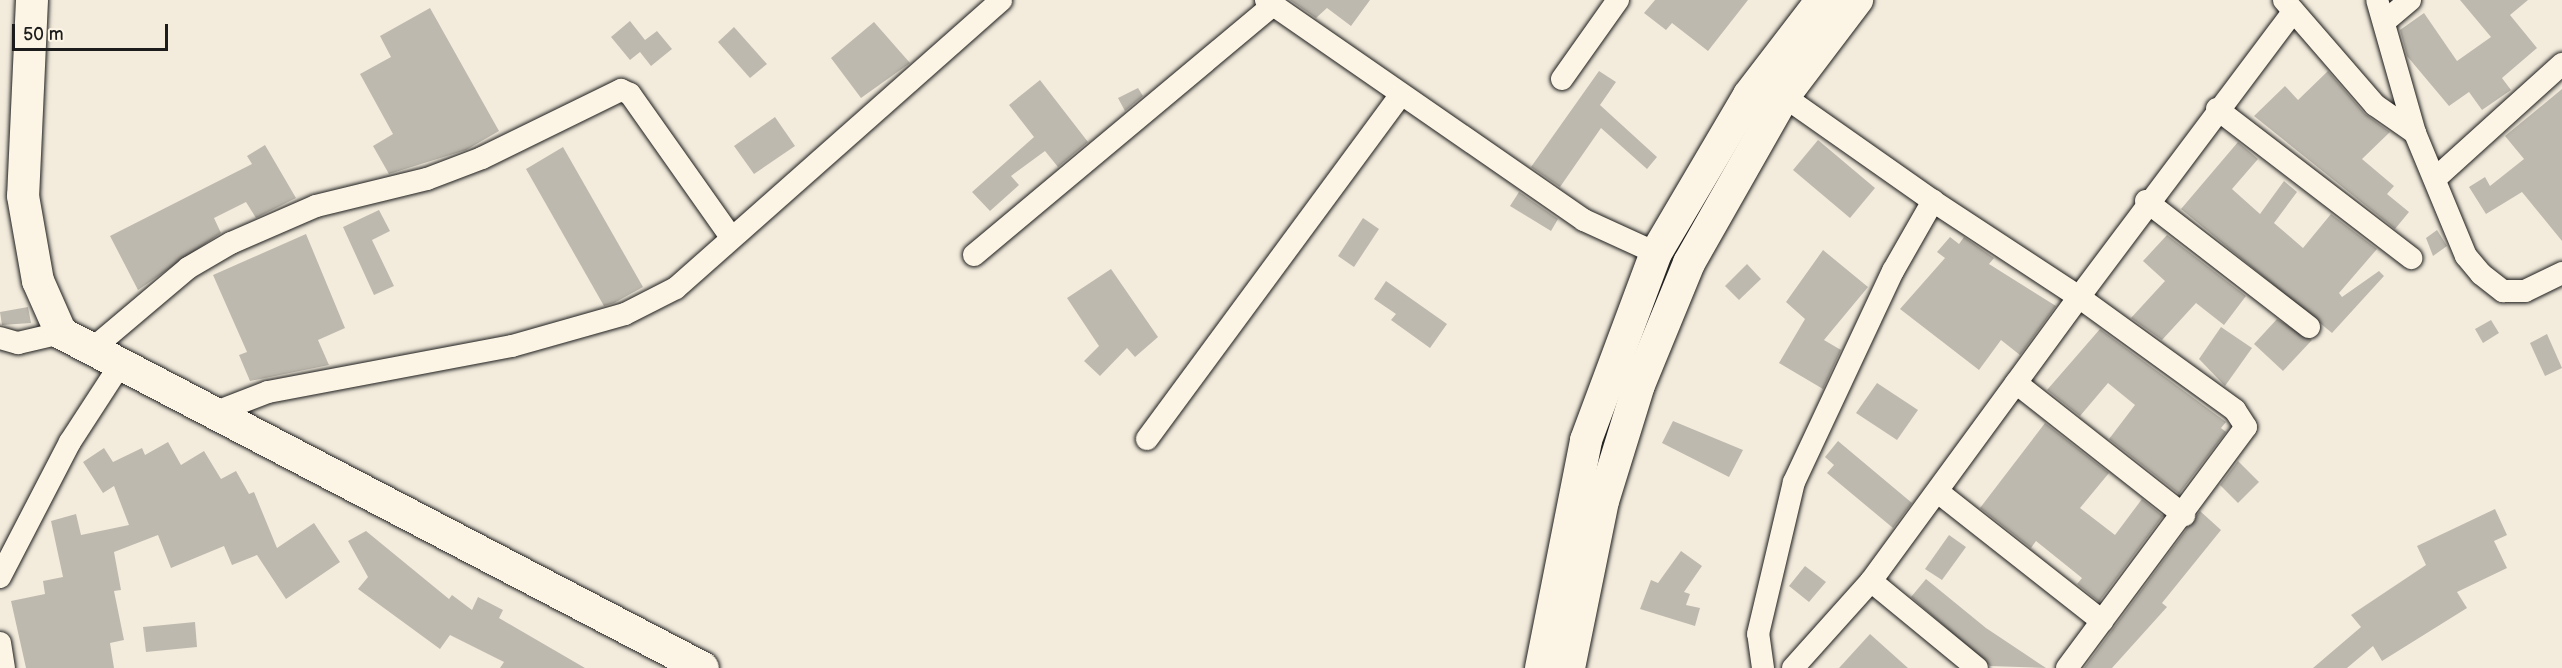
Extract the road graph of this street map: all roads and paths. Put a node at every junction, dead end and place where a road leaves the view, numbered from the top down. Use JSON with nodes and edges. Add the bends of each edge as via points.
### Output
{"nodes":[{"id":1,"x":32,"y":0,"type":"edge"},
{"id":2,"x":1001,"y":0,"type":"edge"},
{"id":3,"x":1618,"y":0,"type":"edge"},
{"id":4,"x":1822,"y":0,"type":"edge"},
{"id":5,"x":1857,"y":0,"type":"edge"},
{"id":6,"x":2377,"y":0,"type":"edge"},
{"id":7,"x":2410,"y":0,"type":"edge"},
{"id":8,"x":1270,"y":2,"type":"edge"},
{"id":9,"x":2288,"y":6,"type":"edge"},
{"id":10,"x":2385,"y":22,"type":"junction"},
{"id":11,"x":2562,"y":64,"type":"edge"},
{"id":12,"x":1562,"y":80,"type":"dead end"},
{"id":13,"x":1772,"y":88,"type":"junction"},
{"id":14,"x":1401,"y":94,"type":"junction"},
{"id":15,"x":2217,"y":110,"type":"junction"},
{"id":16,"x":2415,"y":133,"type":"junction"},
{"id":17,"x":2437,"y":177,"type":"junction"},
{"id":18,"x":1933,"y":201,"type":"junction"},
{"id":19,"x":2146,"y":201,"type":"junction"},
{"id":20,"x":730,"y":236,"type":"junction"},
{"id":21,"x":1656,"y":253,"type":"junction"},
{"id":22,"x":974,"y":255,"type":"dead end"},
{"id":23,"x":2411,"y":258,"type":"dead end"},
{"id":24,"x":2562,"y":273,"type":"edge"},
{"id":25,"x":2079,"y":297,"type":"junction"},
{"id":26,"x":2309,"y":327,"type":"dead end"},
{"id":27,"x":61,"y":333,"type":"junction"},
{"id":28,"x":0,"y":338,"type":"edge"},
{"id":29,"x":91,"y":350,"type":"junction"},
{"id":30,"x":120,"y":365,"type":"junction"},
{"id":31,"x":2016,"y":383,"type":"junction"},
{"id":32,"x":212,"y":414,"type":"junction"},
{"id":33,"x":1146,"y":439,"type":"dead end"},
{"id":34,"x":1938,"y":492,"type":"junction"},
{"id":35,"x":2184,"y":515,"type":"junction"},
{"id":36,"x":0,"y":577,"type":"edge"},
{"id":37,"x":1871,"y":581,"type":"junction"},
{"id":38,"x":2102,"y":621,"type":"junction"},
{"id":39,"x":0,"y":643,"type":"edge"},
{"id":40,"x":4,"y":668,"type":"edge"},
{"id":41,"x":703,"y":668,"type":"edge"},
{"id":42,"x":1541,"y":668,"type":"edge"},
{"id":43,"x":1569,"y":668,"type":"edge"},
{"id":44,"x":1763,"y":668,"type":"edge"},
{"id":45,"x":1793,"y":668,"type":"edge"},
{"id":46,"x":1977,"y":668,"type":"edge"},
{"id":47,"x":2067,"y":668,"type":"edge"}],
"edges":[{"from":1,"to":27,"type":"street","via":[[23,196],[39,281]]},
{"from":2,"to":20,"type":"street"},
{"from":3,"to":12,"type":"street"},
{"from":4,"to":13,"type":"street"},
{"from":5,"to":13,"type":"street"},
{"from":6,"to":10,"type":"street"},
{"from":7,"to":10,"type":"street"},
{"from":8,"to":14,"type":"street"},
{"from":8,"to":22,"type":"street"},
{"from":9,"to":15,"type":"street"},
{"from":9,"to":16,"type":"street","via":[[2375,105]]},
{"from":10,"to":16,"type":"street"},
{"from":11,"to":17,"type":"street"},
{"from":13,"to":18,"type":"street"},
{"from":13,"to":21,"type":"street"},
{"from":13,"to":43,"type":"street","via":[[1689,263],[1639,385],[1603,501]]},
{"from":14,"to":21,"type":"street","via":[[1584,220]]},
{"from":14,"to":33,"type":"street"},
{"from":15,"to":19,"type":"street"},
{"from":15,"to":23,"type":"street"},
{"from":16,"to":17,"type":"street"},
{"from":17,"to":24,"type":"street","via":[[2466,256],[2503,291],[2525,291]]},
{"from":18,"to":25,"type":"street"},
{"from":18,"to":44,"type":"street","via":[[1888,281],[1794,482],[1758,634]]},
{"from":19,"to":25,"type":"street"},
{"from":19,"to":26,"type":"street"},
{"from":20,"to":29,"type":"street","via":[[630,94],[621,90],[471,162],[427,179],[316,206],[231,243],[188,268]]},
{"from":20,"to":32,"type":"street","via":[[676,288],[625,314],[512,346],[268,392]]},
{"from":21,"to":42,"type":"street","via":[[1586,440]]},
{"from":25,"to":31,"type":"street"},
{"from":25,"to":35,"type":"street","via":[[2245,421],[2246,433]]},
{"from":27,"to":28,"type":"street","via":[[18,343]]},
{"from":27,"to":29,"type":"street"},
{"from":29,"to":30,"type":"street"},
{"from":30,"to":32,"type":"street"},
{"from":30,"to":36,"type":"street","via":[[70,442]]},
{"from":31,"to":34,"type":"street"},
{"from":31,"to":35,"type":"street"},
{"from":32,"to":41,"type":"street"},
{"from":34,"to":37,"type":"street"},
{"from":34,"to":38,"type":"street"},
{"from":35,"to":38,"type":"street"},
{"from":37,"to":45,"type":"street"},
{"from":37,"to":46,"type":"street"},
{"from":38,"to":47,"type":"street"},
{"from":39,"to":40,"type":"street"}]}
